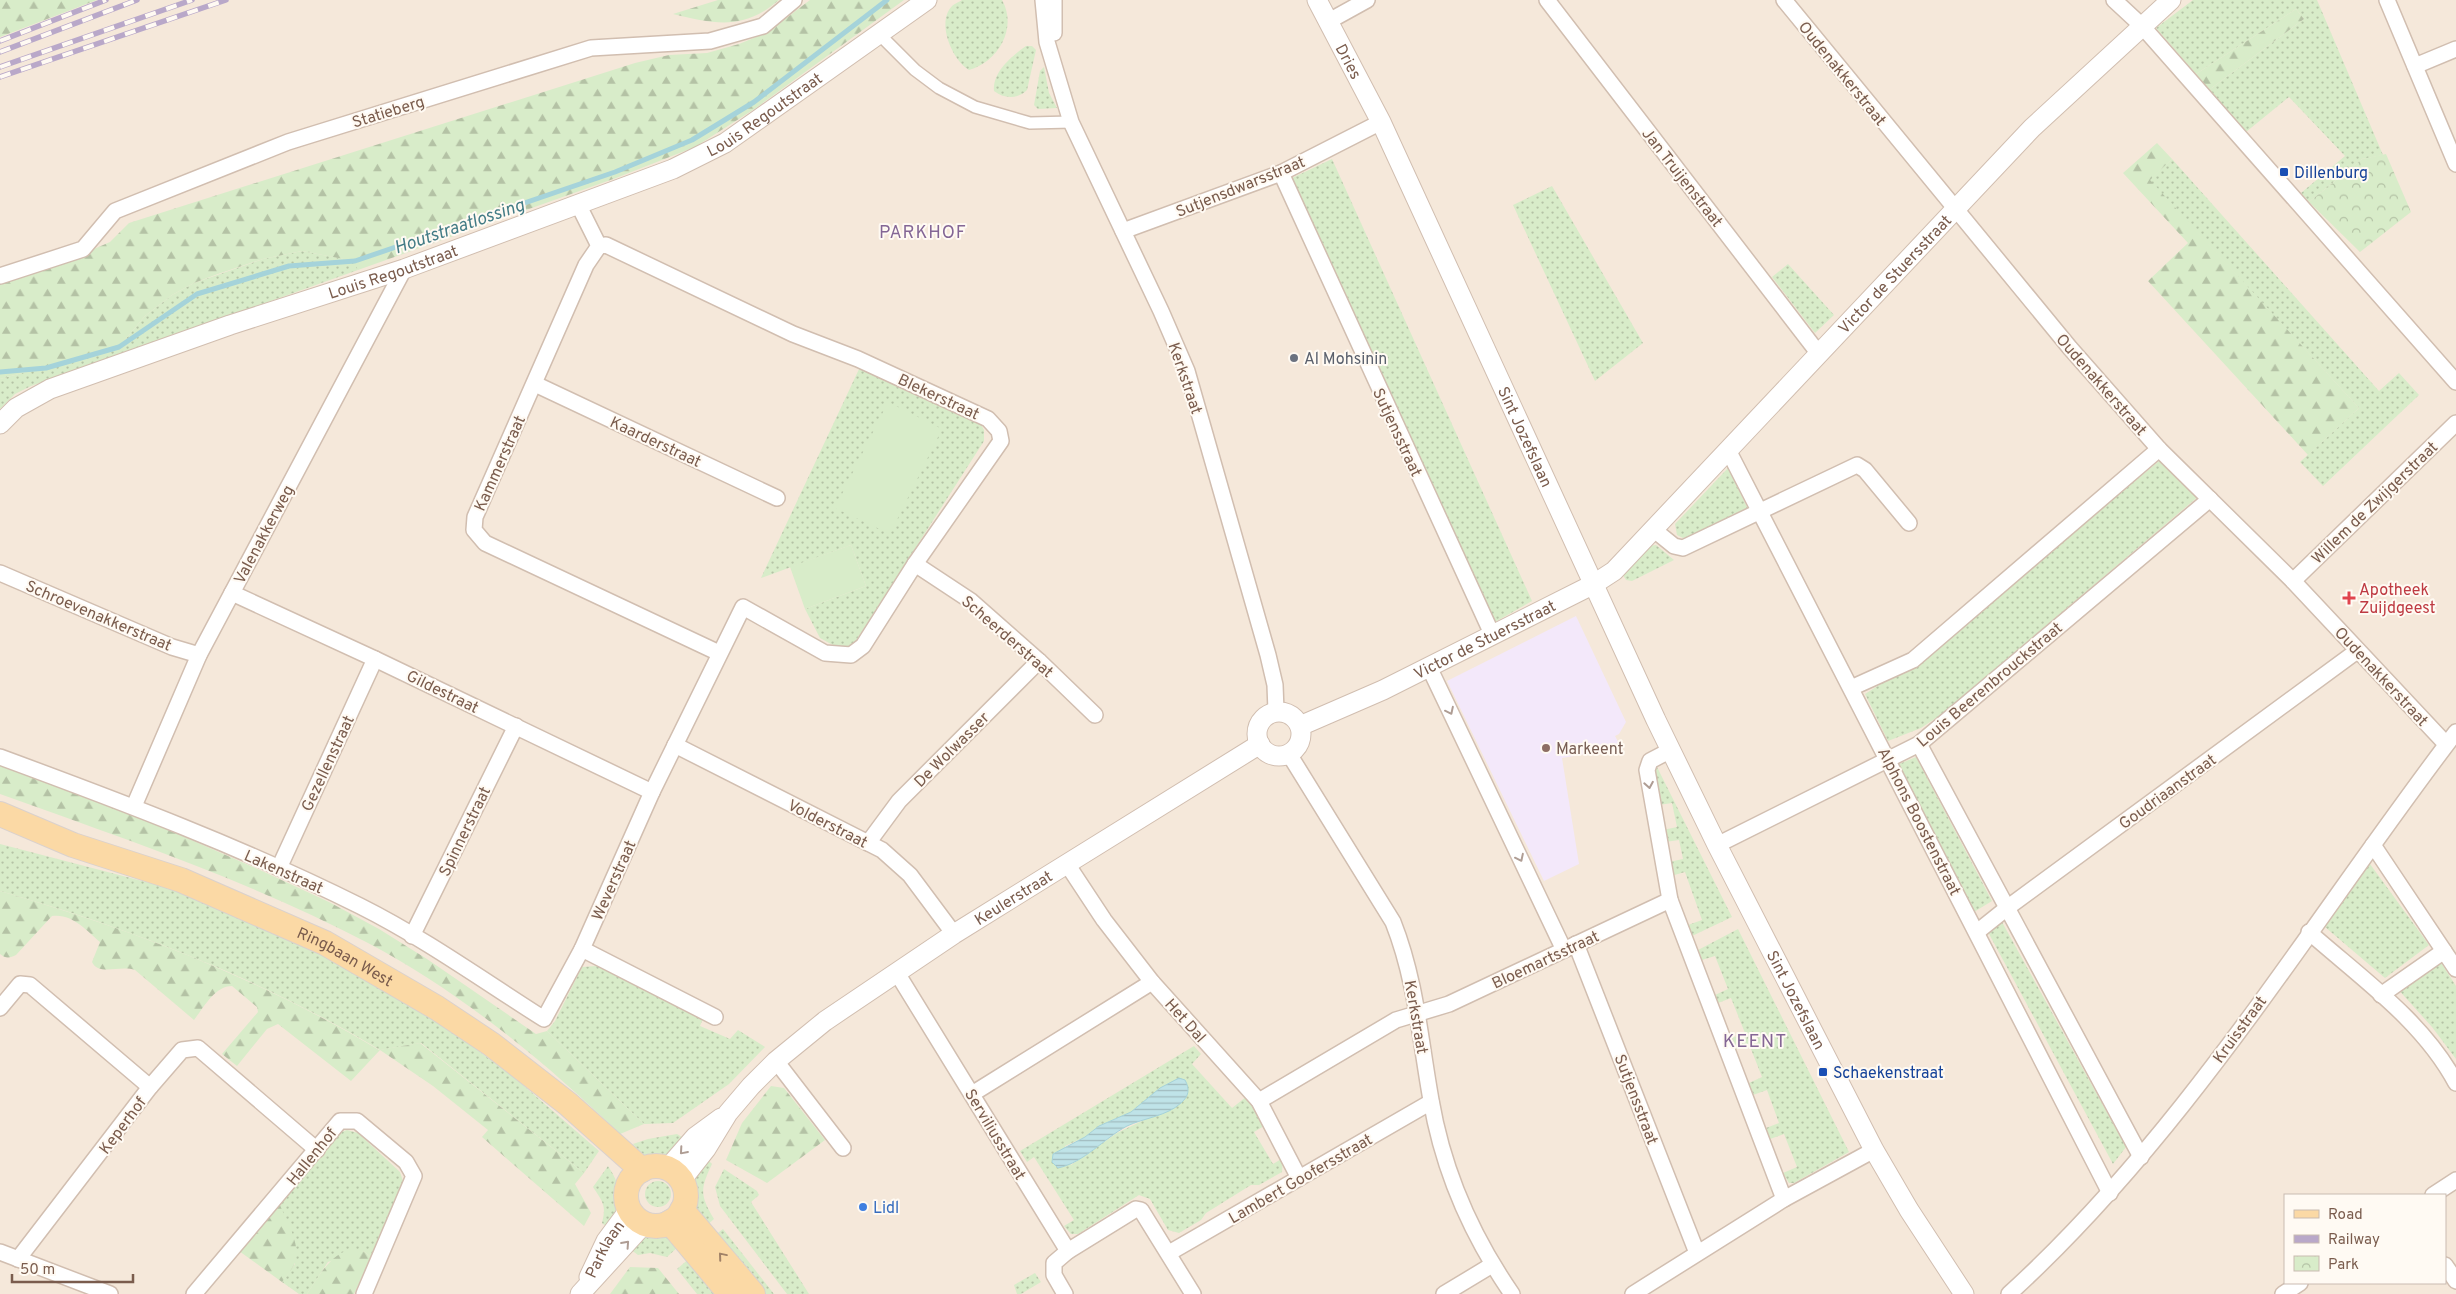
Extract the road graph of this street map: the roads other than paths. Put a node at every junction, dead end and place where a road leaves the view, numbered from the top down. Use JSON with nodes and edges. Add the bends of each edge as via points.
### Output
{"nodes":[{"id":1,"x":794,"y":0,"type":"edge"},
{"id":2,"x":927,"y":0,"type":"edge"},
{"id":3,"x":1043,"y":0,"type":"edge"},
{"id":4,"x":1054,"y":0,"type":"edge"},
{"id":5,"x":1317,"y":0,"type":"edge"},
{"id":6,"x":1367,"y":0,"type":"edge"},
{"id":7,"x":1547,"y":0,"type":"edge"},
{"id":8,"x":1784,"y":0,"type":"edge"},
{"id":9,"x":2114,"y":0,"type":"edge"},
{"id":10,"x":2171,"y":0,"type":"edge"},
{"id":11,"x":2387,"y":0,"type":"edge"},
{"id":12,"x":1329,"y":21,"type":"junction"},
{"id":13,"x":2142,"y":26,"type":"junction"},
{"id":14,"x":880,"y":34,"type":"junction"},
{"id":15,"x":2456,"y":49,"type":"edge"},
{"id":16,"x":1054,"y":59,"type":"junction"},
{"id":17,"x":2415,"y":66,"type":"junction"},
{"id":18,"x":1071,"y":122,"type":"junction"},
{"id":19,"x":1381,"y":122,"type":"junction"},
{"id":20,"x":2456,"y":164,"type":"edge"},
{"id":21,"x":1281,"y":173,"type":"junction"},
{"id":22,"x":578,"y":204,"type":"junction"},
{"id":23,"x":1956,"y":211,"type":"junction"},
{"id":24,"x":1123,"y":231,"type":"junction"},
{"id":25,"x":599,"y":246,"type":"junction"},
{"id":26,"x":404,"y":269,"type":"junction"},
{"id":27,"x":0,"y":276,"type":"edge"},
{"id":28,"x":1819,"y":354,"type":"junction"},
{"id":29,"x":2456,"y":382,"type":"edge"},
{"id":30,"x":535,"y":384,"type":"junction"},
{"id":31,"x":2456,"y":423,"type":"edge"},
{"id":32,"x":0,"y":424,"type":"edge"},
{"id":33,"x":2160,"y":449,"type":"junction"},
{"id":34,"x":1728,"y":450,"type":"junction"},
{"id":35,"x":777,"y":498,"type":"dead end"},
{"id":36,"x":2210,"y":499,"type":"junction"},
{"id":37,"x":1759,"y":512,"type":"junction"},
{"id":38,"x":1909,"y":523,"type":"dead end"},
{"id":39,"x":1653,"y":529,"type":"junction"},
{"id":40,"x":915,"y":564,"type":"junction"},
{"id":41,"x":0,"y":573,"type":"edge"},
{"id":42,"x":2293,"y":581,"type":"junction"},
{"id":43,"x":1594,"y":584,"type":"junction"},
{"id":44,"x":232,"y":593,"type":"junction"},
{"id":45,"x":743,"y":607,"type":"joint"},
{"id":46,"x":1492,"y":634,"type":"junction"},
{"id":47,"x":2357,"y":651,"type":"junction"},
{"id":48,"x":719,"y":653,"type":"junction"},
{"id":49,"x":199,"y":655,"type":"junction"},
{"id":50,"x":375,"y":659,"type":"junction"},
{"id":51,"x":1039,"y":661,"type":"junction"},
{"id":52,"x":1429,"y":667,"type":"junction"},
{"id":53,"x":1851,"y":688,"type":"junction"},
{"id":54,"x":1276,"y":712,"type":"junction"},
{"id":55,"x":1095,"y":715,"type":"dead end"},
{"id":56,"x":516,"y":726,"type":"junction"},
{"id":57,"x":1300,"y":726,"type":"junction"},
{"id":58,"x":2456,"y":732,"type":"edge"},
{"id":59,"x":675,"y":744,"type":"junction"},
{"id":60,"x":1260,"y":744,"type":"junction"},
{"id":61,"x":1920,"y":744,"type":"junction"},
{"id":62,"x":2446,"y":744,"type":"junction"},
{"id":63,"x":1671,"y":750,"type":"junction"},
{"id":64,"x":1289,"y":754,"type":"junction"},
{"id":65,"x":0,"y":757,"type":"edge"},
{"id":66,"x":1888,"y":760,"type":"junction"},
{"id":67,"x":652,"y":792,"type":"junction"},
{"id":68,"x":134,"y":806,"type":"junction"},
{"id":69,"x":0,"y":814,"type":"edge"},
{"id":70,"x":0,"y":832,"type":"edge"},
{"id":71,"x":868,"y":843,"type":"junction"},
{"id":72,"x":1717,"y":844,"type":"junction"},
{"id":73,"x":73,"y":845,"type":"junction"},
{"id":74,"x":2373,"y":845,"type":"junction"},
{"id":75,"x":1067,"y":864,"type":"junction"},
{"id":76,"x":279,"y":868,"type":"junction"},
{"id":77,"x":1670,"y":900,"type":"junction"},
{"id":78,"x":2007,"y":908,"type":"junction"},
{"id":79,"x":1977,"y":932,"type":"junction"},
{"id":80,"x":2309,"y":932,"type":"junction"},
{"id":81,"x":954,"y":934,"type":"junction"},
{"id":82,"x":412,"y":936,"type":"junction"},
{"id":83,"x":1570,"y":947,"type":"junction"},
{"id":84,"x":582,"y":949,"type":"junction"},
{"id":85,"x":2444,"y":951,"type":"junction"},
{"id":86,"x":2456,"y":969,"type":"edge"},
{"id":87,"x":896,"y":973,"type":"junction"},
{"id":88,"x":1152,"y":982,"type":"junction"},
{"id":89,"x":2381,"y":995,"type":"junction"},
{"id":90,"x":0,"y":1008,"type":"edge"},
{"id":91,"x":549,"y":1014,"type":"joint"},
{"id":92,"x":1418,"y":1015,"type":"junction"},
{"id":93,"x":715,"y":1017,"type":"dead end"},
{"id":94,"x":776,"y":1061,"type":"junction"},
{"id":95,"x":2456,"y":1082,"type":"edge"},
{"id":96,"x":150,"y":1087,"type":"junction"},
{"id":97,"x":972,"y":1094,"type":"junction"},
{"id":98,"x":1259,"y":1101,"type":"junction"},
{"id":99,"x":1431,"y":1102,"type":"junction"},
{"id":100,"x":843,"y":1148,"type":"dead end"},
{"id":101,"x":317,"y":1150,"type":"junction"},
{"id":102,"x":1874,"y":1150,"type":"junction"},
{"id":103,"x":2141,"y":1157,"type":"junction"},
{"id":104,"x":674,"y":1175,"type":"junction"},
{"id":105,"x":636,"y":1176,"type":"junction"},
{"id":106,"x":1299,"y":1178,"type":"junction"},
{"id":107,"x":2456,"y":1180,"type":"edge"},
{"id":108,"x":2110,"y":1193,"type":"junction"},
{"id":109,"x":2435,"y":1194,"type":"edge"},
{"id":110,"x":1784,"y":1199,"type":"junction"},
{"id":111,"x":676,"y":1216,"type":"junction"},
{"id":112,"x":636,"y":1217,"type":"junction"},
{"id":113,"x":1068,"y":1251,"type":"junction"},
{"id":114,"x":0,"y":1252,"type":"edge"},
{"id":115,"x":1169,"y":1253,"type":"junction"},
{"id":116,"x":1697,"y":1253,"type":"junction"},
{"id":117,"x":18,"y":1259,"type":"junction"},
{"id":118,"x":1492,"y":1265,"type":"junction"},
{"id":119,"x":2446,"y":1266,"type":"edge"},
{"id":120,"x":2456,"y":1281,"type":"edge"},
{"id":121,"x":2298,"y":1284,"type":"edge"},
{"id":122,"x":582,"y":1292,"type":"edge"},
{"id":123,"x":110,"y":1294,"type":"edge"},
{"id":124,"x":194,"y":1294,"type":"edge"},
{"id":125,"x":364,"y":1294,"type":"edge"},
{"id":126,"x":730,"y":1294,"type":"edge"},
{"id":127,"x":753,"y":1294,"type":"edge"},
{"id":128,"x":1065,"y":1294,"type":"edge"},
{"id":129,"x":1193,"y":1294,"type":"edge"},
{"id":130,"x":1444,"y":1294,"type":"edge"},
{"id":131,"x":1512,"y":1294,"type":"edge"},
{"id":132,"x":1633,"y":1294,"type":"edge"},
{"id":133,"x":1964,"y":1294,"type":"edge"},
{"id":134,"x":2009,"y":1294,"type":"edge"},
{"id":135,"x":2283,"y":1294,"type":"edge"}],
"edges":[{"from":1,"to":27,"type":"street","name":"Statieberg","via":[[764,26],[719,39],[591,48],[288,142],[115,211],[83,248]]},
{"from":2,"to":14,"type":"street","name":"Louis Regoutstraat"},
{"from":3,"to":16,"type":"street","name":"Kerkstraat","via":[[1047,42]]},
{"from":4,"to":16,"type":"street","name":"Kerkstraat"},
{"from":5,"to":12,"type":"street","name":"Dries"},
{"from":6,"to":12,"type":"street"},
{"from":7,"to":28,"type":"street","name":"Jan Truijenstraat"},
{"from":8,"to":23,"type":"street","name":"Oudenakkerstraat"},
{"from":9,"to":13,"type":"street"},
{"from":10,"to":13,"type":"street","name":"Victor de Stuersstraat"},
{"from":11,"to":17,"type":"street"},
{"from":12,"to":19,"type":"street","name":"Dries"},
{"from":13,"to":23,"type":"street","name":"Victor de Stuersstraat","via":[[2032,128]]},
{"from":13,"to":29,"type":"street"},
{"from":14,"to":18,"type":"street","via":[[915,70],[939,88],[975,107],[1030,122]]},
{"from":14,"to":22,"type":"street","name":"Louis Regoutstraat","via":[[725,143],[673,169]]},
{"from":15,"to":17,"type":"street"},
{"from":16,"to":18,"type":"street","name":"Kerkstraat"},
{"from":17,"to":20,"type":"street"},
{"from":18,"to":24,"type":"street","name":"Kerkstraat"},
{"from":19,"to":21,"type":"street","name":"Sutjensdwarsstraat"},
{"from":19,"to":43,"type":"street","name":"Sint Jozefslaan"},
{"from":21,"to":24,"type":"street","name":"Sutjensdwarsstraat"},
{"from":21,"to":46,"type":"street","name":"Sutjensstraat"},
{"from":22,"to":25,"type":"street"},
{"from":22,"to":26,"type":"street","name":"Louis Regoutstraat"},
{"from":23,"to":28,"type":"street","name":"Victor de Stuersstraat"},
{"from":23,"to":33,"type":"street","name":"Oudenakkerstraat","via":[[2070,348]]},
{"from":24,"to":54,"type":"street","name":"Kerkstraat","via":[[1187,371],[1268,655],[1275,685]]},
{"from":25,"to":30,"type":"street","name":"Kammerstraat","via":[[586,265]]},
{"from":25,"to":40,"type":"street","name":"Blekerstraat","via":[[606,245],[793,334],[858,359],[988,419],[999,431],[1001,441]]},
{"from":26,"to":32,"type":"street","name":"Louis Regoutstraat","via":[[230,325],[50,389],[16,408]]},
{"from":26,"to":44,"type":"street","name":"Valenakkerweg"},
{"from":28,"to":34,"type":"street","name":"Victor de Stuersstraat"},
{"from":30,"to":35,"type":"street","name":"Kaarderstraat"},
{"from":30,"to":48,"type":"street","name":"Kammerstraat","via":[[476,517],[474,530],[485,542]]},
{"from":31,"to":42,"type":"street","name":"Willem de Zwijgerstraat"},
{"from":33,"to":36,"type":"street","name":"Oudenakkerstraat"},
{"from":33,"to":53,"type":"street","via":[[1913,660]]},
{"from":34,"to":37,"type":"street","name":"Alphons Boostenstraat"},
{"from":34,"to":39,"type":"street","name":"Victor de Stuersstraat"},
{"from":36,"to":42,"type":"street","name":"Oudenakkerstraat"},
{"from":36,"to":61,"type":"street","name":"Louis Beerenbrouckstraat"},
{"from":37,"to":38,"type":"street","via":[[1857,465],[1865,470]]},
{"from":37,"to":39,"type":"street","via":[[1683,548],[1674,546]]},
{"from":37,"to":53,"type":"street","name":"Alphons Boostenstraat"},
{"from":39,"to":43,"type":"street","name":"Victor de Stuersstraat","via":[[1614,571]]},
{"from":40,"to":45,"type":"street","name":"Blekerstraat","via":[[863,646],[851,655],[825,653]]},
{"from":40,"to":51,"type":"street","name":"Scheerderstraat","via":[[971,601]]},
{"from":41,"to":49,"type":"street","name":"Schroevenakkerstraat","via":[[172,647]]},
{"from":42,"to":47,"type":"street","name":"Oudenakkerstraat"},
{"from":43,"to":46,"type":"street","name":"Victor de Stuersstraat"},
{"from":43,"to":63,"type":"street","name":"Sint Jozefslaan"},
{"from":44,"to":49,"type":"street","name":"Valenakkerweg"},
{"from":44,"to":50,"type":"street","name":"Gildestraat"},
{"from":45,"to":48,"type":"street","name":"Weverstraat"},
{"from":46,"to":52,"type":"street","name":"Victor de Stuersstraat"},
{"from":47,"to":62,"type":"street","name":"Oudenakkerstraat"},
{"from":47,"to":78,"type":"street","name":"Goudriaanstraat"},
{"from":48,"to":59,"type":"street","name":"Weverstraat"},
{"from":49,"to":68,"type":"street","name":"Valenakkerweg"},
{"from":50,"to":56,"type":"street","name":"Gildestraat"},
{"from":50,"to":76,"type":"street","name":"Gezellenstraat"},
{"from":51,"to":55,"type":"street","name":"Scheerderstraat"},
{"from":51,"to":71,"type":"street","name":"De Wolwasser","via":[[900,802]]},
{"from":52,"to":57,"type":"street","name":"Victor de Stuersstraat"},
{"from":52,"to":83,"type":"street","name":"Sutjensstraat","one_way":true},
{"from":53,"to":66,"type":"street","name":"Alphons Boostenstraat"},
{"from":54,"to":57,"type":"street","via":[[1293,716]]},
{"from":54,"to":60,"type":"street","via":[[1259,724]]},
{"from":56,"to":67,"type":"street","name":"Gildestraat"},
{"from":56,"to":82,"type":"street","name":"Spinnerstraat"},
{"from":57,"to":64,"type":"street","via":[[1300,742]]},
{"from":58,"to":62,"type":"street","name":"Kruisstraat"},
{"from":59,"to":67,"type":"street","name":"Weverstraat"},
{"from":59,"to":71,"type":"street","name":"Volderstraat"},
{"from":60,"to":64,"type":"street","via":[[1275,756]]},
{"from":60,"to":75,"type":"street","name":"Keulerstraat"},
{"from":61,"to":66,"type":"street","name":"Louis Beerenbrouckstraat"},
{"from":61,"to":78,"type":"street"},
{"from":62,"to":74,"type":"street","name":"Kruisstraat"},
{"from":63,"to":72,"type":"street","name":"Sint Jozefslaan"},
{"from":63,"to":77,"type":"street","one_way":true,"via":[[1650,760],[1647,770]]},
{"from":64,"to":92,"type":"street","name":"Kerkstraat","via":[[1393,922],[1404,952]]},
{"from":65,"to":68,"type":"street","name":"Lakenstraat"},
{"from":66,"to":72,"type":"street","name":"Louis Beerenbrouckstraat"},
{"from":66,"to":79,"type":"street","name":"Alphons Boostenstraat"},
{"from":67,"to":84,"type":"street","name":"Weverstraat"},
{"from":68,"to":76,"type":"street","name":"Lakenstraat"},
{"from":69,"to":73,"type":"main road","name":"Ringbaan West"},
{"from":70,"to":73,"type":"main road","name":"Ringbaan West"},
{"from":71,"to":81,"type":"street","name":"Volderstraat","via":[[882,850],[910,875]]},
{"from":72,"to":102,"type":"street","name":"Sint Jozefslaan"},
{"from":73,"to":105,"type":"main road","name":"Ringbaan West","via":[[181,880],[326,943],[437,1008],[492,1044],[568,1104],[618,1147]]},
{"from":74,"to":80,"type":"street","name":"Kruisstraat"},
{"from":74,"to":85,"type":"street"},
{"from":75,"to":81,"type":"street","name":"Keulerstraat"},
{"from":75,"to":88,"type":"street","name":"Het Dal","via":[[1104,920]]},
{"from":76,"to":82,"type":"street","name":"Lakenstraat","via":[[362,907]]},
{"from":77,"to":83,"type":"street","name":"Bloemartsstraat"},
{"from":77,"to":110,"type":"street"},
{"from":78,"to":79,"type":"street","name":"Goudriaanstraat"},
{"from":78,"to":103,"type":"street"},
{"from":79,"to":108,"type":"street","name":"Alphons Boostenstraat"},
{"from":80,"to":89,"type":"street"},
{"from":80,"to":103,"type":"street","name":"Kruisstraat","via":[[2181,1109]]},
{"from":81,"to":87,"type":"street","name":"Keulerstraat"},
{"from":82,"to":91,"type":"street","name":"Lakenstraat","via":[[544,1020]]},
{"from":83,"to":92,"type":"street","name":"Bloemartsstraat","via":[[1449,1004]]},
{"from":83,"to":116,"type":"street","name":"Sutjensstraat"},
{"from":84,"to":91,"type":"street","name":"Weverstraat"},
{"from":84,"to":93,"type":"street"},
{"from":85,"to":86,"type":"street"},
{"from":85,"to":89,"type":"street"},
{"from":87,"to":94,"type":"street","name":"Keulerstraat","via":[[826,1021]]},
{"from":87,"to":97,"type":"street","name":"Serviliusstraat"},
{"from":88,"to":97,"type":"street"},
{"from":88,"to":98,"type":"street","name":"Het Dal"},
{"from":89,"to":95,"type":"street","via":[[2423,1034]]},
{"from":90,"to":96,"type":"street","via":[[20,984],[30,985]]},
{"from":92,"to":98,"type":"street","name":"Bloemartsstraat","via":[[1396,1020]]},
{"from":92,"to":99,"type":"street","name":"Kerkstraat"},
{"from":94,"to":100,"type":"street"},
{"from":94,"to":104,"type":"street","name":"Keulerstraat","via":[[728,1113],[706,1149]]},
{"from":96,"to":101,"type":"street","name":"Keperhof","via":[[182,1050],[198,1048]]},
{"from":96,"to":117,"type":"street","name":"Keperhof"},
{"from":97,"to":113,"type":"street","name":"Serviliusstraat"},
{"from":98,"to":106,"type":"street","name":"Het Dal"},
{"from":99,"to":106,"type":"street","name":"Lambert Goofersstraat"},
{"from":99,"to":118,"type":"street","name":"Kerkstraat","via":[[1451,1176]]},
{"from":101,"to":124,"type":"street","name":"Hallenhof"},
{"from":101,"to":125,"type":"street","name":"Hallenhof","via":[[340,1120],[357,1121],[406,1162],[414,1176]]},
{"from":102,"to":110,"type":"street"},
{"from":102,"to":133,"type":"street","name":"Sint Jozefslaan"},
{"from":103,"to":108,"type":"street","name":"Kruisstraat"},
{"from":104,"to":105,"type":"main road","via":[[654,1167]]},
{"from":104,"to":111,"type":"main road","via":[[685,1198]]},
{"from":105,"to":112,"type":"main road","via":[[626,1196]]},
{"from":106,"to":115,"type":"street","name":"Lambert Goofersstraat"},
{"from":107,"to":109,"type":"street"},
{"from":108,"to":134,"type":"street","name":"Kruisstraat","via":[[2049,1258]]},
{"from":110,"to":116,"type":"street"},
{"from":111,"to":112,"type":"main road","via":[[658,1226]]},
{"from":111,"to":126,"type":"main road"},
{"from":127,"to":111,"type":"main road","one_way":true},
{"from":112,"to":122,"type":"street","name":"Parklaan","via":[[606,1241]]},
{"from":113,"to":115,"type":"street","via":[[1136,1209],[1141,1210]]},
{"from":113,"to":128,"type":"street","via":[[1054,1262],[1054,1275]]},
{"from":114,"to":117,"type":"street"},
{"from":115,"to":129,"type":"street"},
{"from":116,"to":132,"type":"street"},
{"from":117,"to":123,"type":"street"},
{"from":118,"to":130,"type":"street"},
{"from":118,"to":131,"type":"street","name":"Kerkstraat"},
{"from":119,"to":120,"type":"street"},
{"from":121,"to":135,"type":"street"}]}
